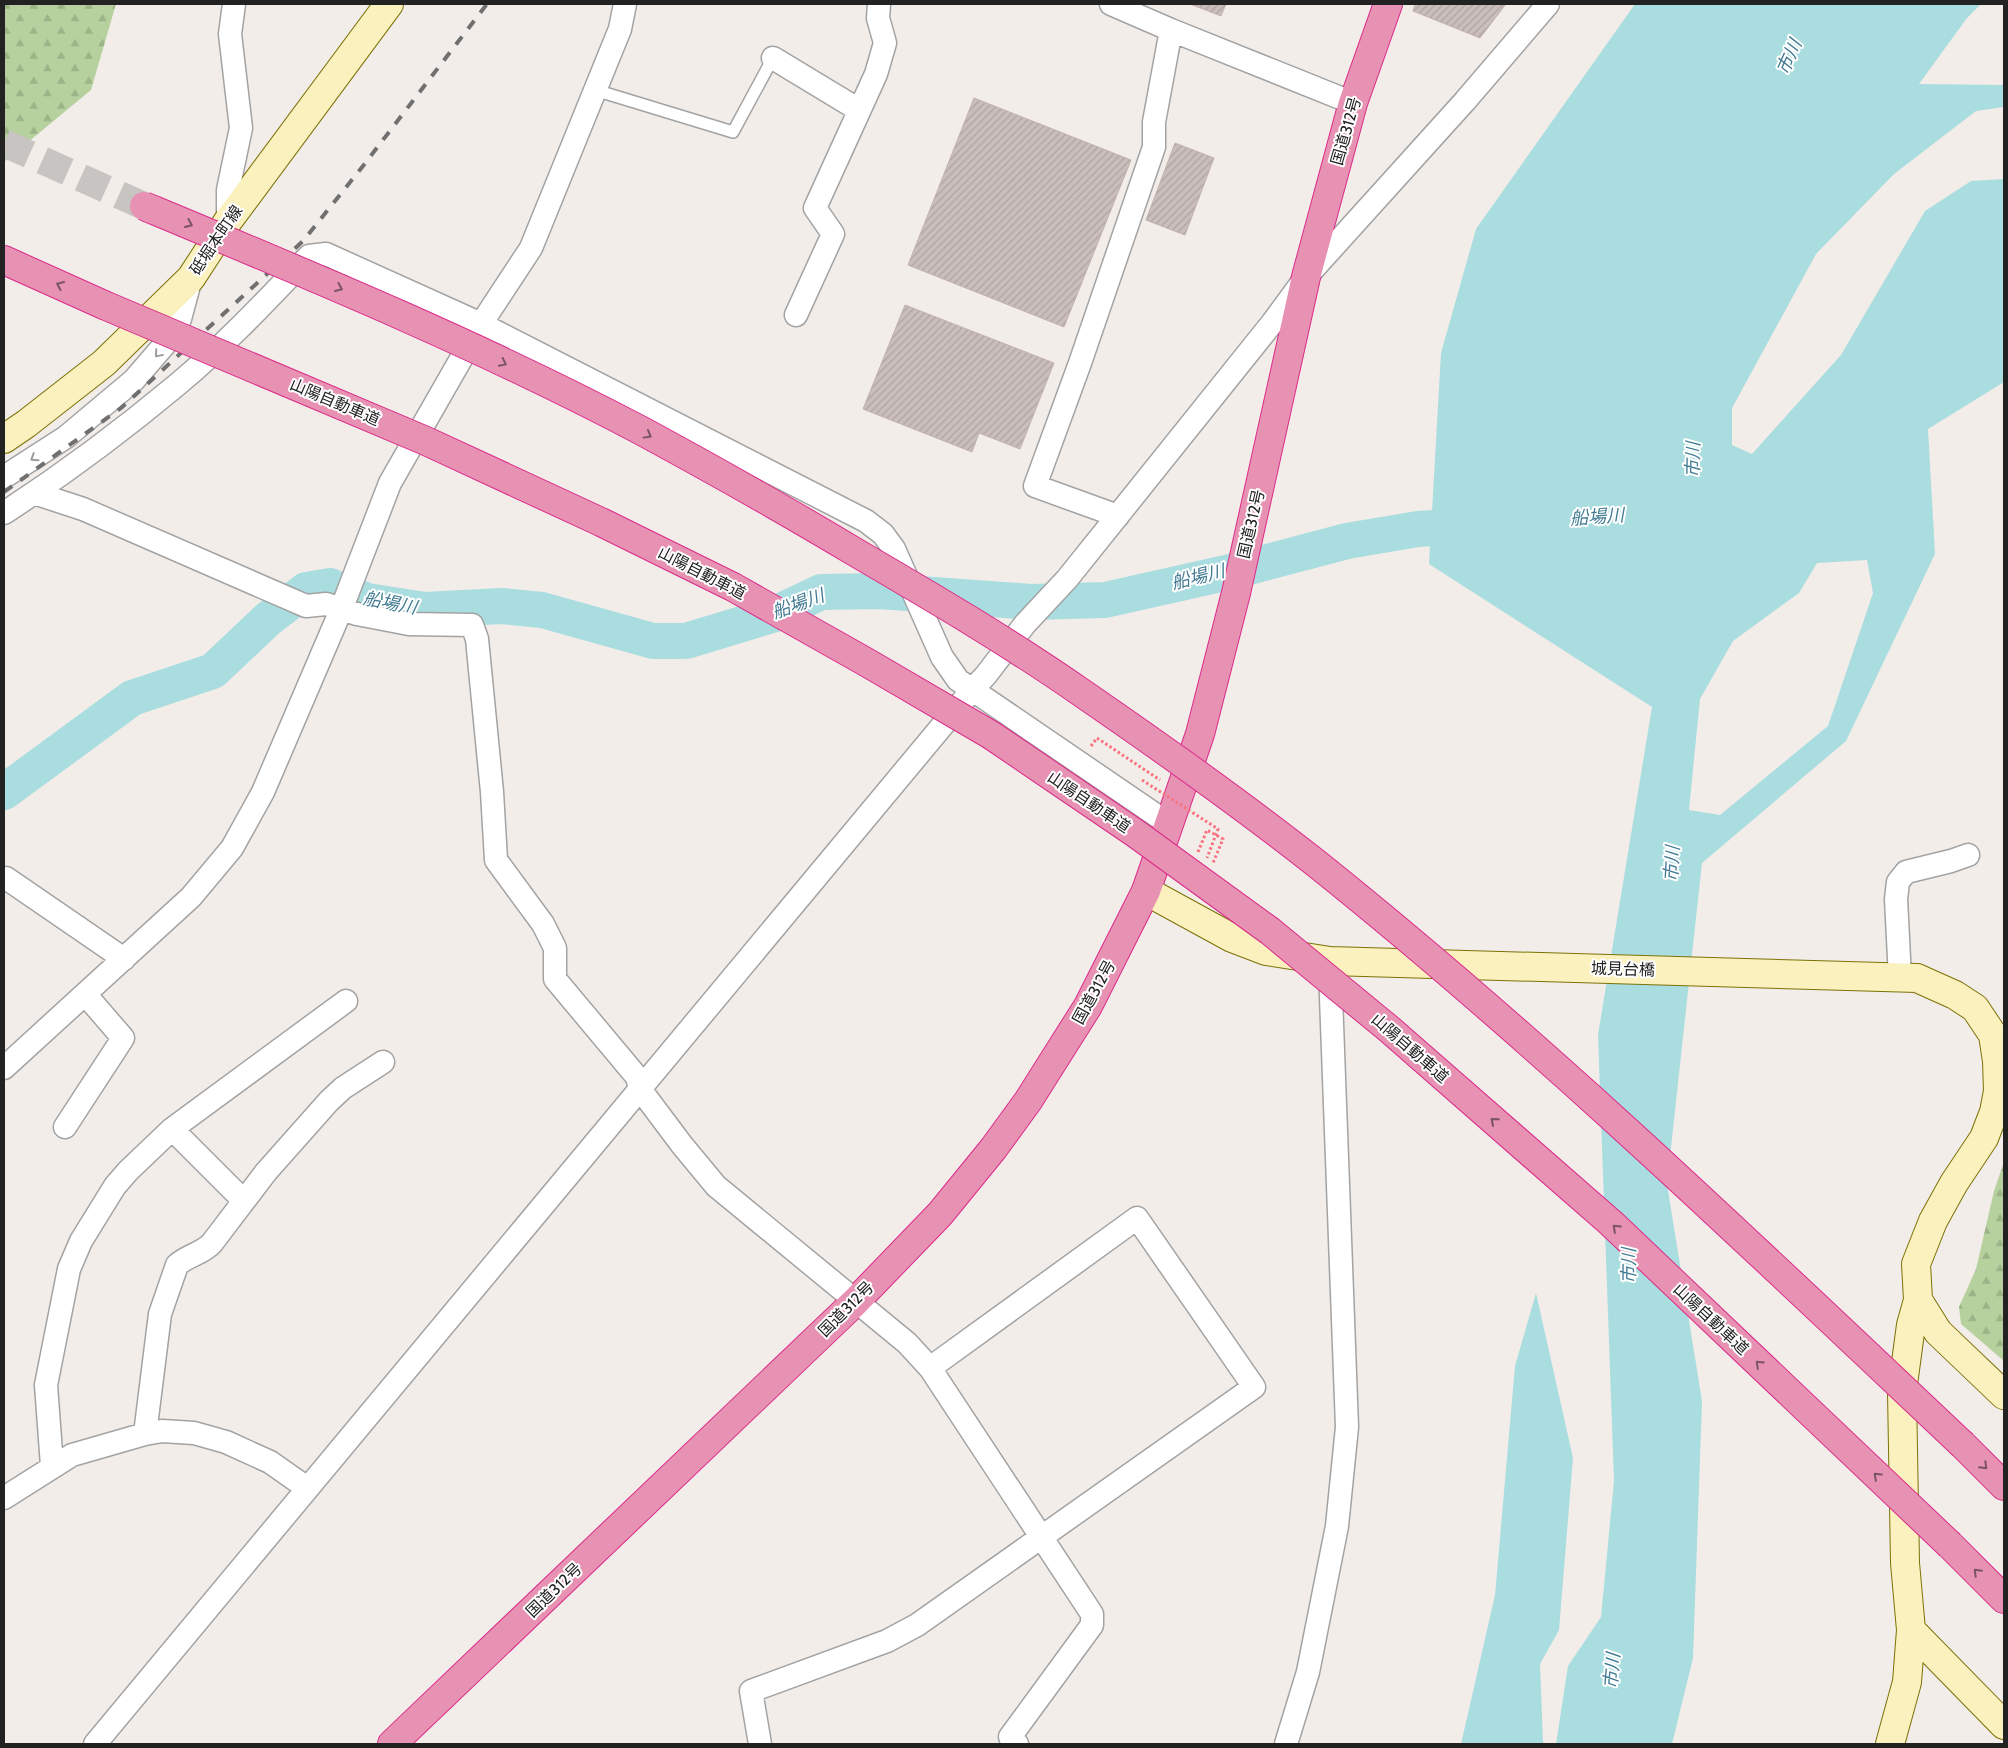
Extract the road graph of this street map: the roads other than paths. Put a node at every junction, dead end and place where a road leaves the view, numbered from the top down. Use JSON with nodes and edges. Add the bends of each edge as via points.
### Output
{"nodes":[{"id":1,"x":234,"y":4,"type":"edge"},
{"id":2,"x":389,"y":4,"type":"edge"},
{"id":3,"x":625,"y":4,"type":"edge"},
{"id":4,"x":879,"y":4,"type":"edge"},
{"id":5,"x":1111,"y":4,"type":"edge"},
{"id":6,"x":1388,"y":4,"type":"edge"},
{"id":7,"x":1548,"y":4,"type":"edge"},
{"id":8,"x":1171,"y":30,"type":"junction"},
{"id":9,"x":773,"y":58,"type":"joint"},
{"id":10,"x":595,"y":90,"type":"junction"},
{"id":11,"x":1353,"y":103,"type":"junction"},
{"id":12,"x":859,"y":110,"type":"junction"},
{"id":13,"x":144,"y":206,"type":"tunnel mouth"},
{"id":14,"x":228,"y":221,"type":"junction"},
{"id":15,"x":4,"y":260,"type":"edge"},
{"id":16,"x":191,"y":278,"type":"junction"},
{"id":17,"x":1306,"y":278,"type":"junction"},
{"id":18,"x":796,"y":315,"type":"dead end"},
{"id":19,"x":482,"y":324,"type":"junction"},
{"id":20,"x":4,"y":439,"type":"edge"},
{"id":21,"x":4,"y":477,"type":"edge"},
{"id":22,"x":34,"y":493,"type":"junction"},
{"id":23,"x":4,"y":513,"type":"edge"},
{"id":24,"x":1118,"y":516,"type":"junction"},
{"id":25,"x":341,"y":610,"type":"junction"},
{"id":26,"x":972,"y":690,"type":"junction"},
{"id":27,"x":1169,"y":824,"type":"junction"},
{"id":28,"x":1968,"y":855,"type":"dead end"},
{"id":29,"x":6,"y":878,"type":"dead end"},
{"id":30,"x":1146,"y":890,"type":"junction"},
{"id":31,"x":124,"y":959,"type":"junction"},
{"id":32,"x":1338,"y":961,"type":"junction"},
{"id":33,"x":1900,"y":978,"type":"junction"},
{"id":34,"x":85,"y":994,"type":"junction"},
{"id":35,"x":346,"y":1001,"type":"dead end"},
{"id":36,"x":383,"y":1062,"type":"dead end"},
{"id":37,"x":4,"y":1068,"type":"edge"},
{"id":38,"x":640,"y":1089,"type":"junction"},
{"id":39,"x":65,"y":1127,"type":"dead end"},
{"id":40,"x":172,"y":1129,"type":"junction"},
{"id":41,"x":244,"y":1201,"type":"junction"},
{"id":42,"x":1918,"y":1300,"type":"junction"},
{"id":43,"x":855,"y":1302,"type":"junction"},
{"id":44,"x":930,"y":1368,"type":"junction"},
{"id":45,"x":2004,"y":1395,"type":"edge"},
{"id":46,"x":145,"y":1434,"type":"junction"},
{"id":47,"x":52,"y":1466,"type":"junction"},
{"id":48,"x":2004,"y":1486,"type":"edge"},
{"id":49,"x":308,"y":1488,"type":"junction"},
{"id":50,"x":4,"y":1498,"type":"edge"},
{"id":51,"x":1041,"y":1538,"type":"junction"},
{"id":52,"x":2004,"y":1599,"type":"edge"},
{"id":53,"x":1911,"y":1630,"type":"junction"},
{"id":54,"x":2004,"y":1725,"type":"edge"},
{"id":55,"x":95,"y":1744,"type":"edge"},
{"id":56,"x":392,"y":1744,"type":"edge"},
{"id":57,"x":760,"y":1744,"type":"edge"},
{"id":58,"x":1017,"y":1744,"type":"edge"},
{"id":59,"x":1286,"y":1744,"type":"edge"},
{"id":60,"x":1890,"y":1744,"type":"edge"}],
"edges":[{"from":1,"to":14,"type":"street","via":[[230,34],[240,128],[228,190]]},
{"from":2,"to":14,"type":"street","name":"砥堀本町線"},
{"from":3,"to":10,"type":"street","via":[[620,29]]},
{"from":4,"to":12,"type":"street","via":[[878,18],[885,43],[876,74]]},
{"from":5,"to":8,"type":"street"},
{"from":6,"to":11,"type":"highway","name":"国道312号"},
{"from":7,"to":17,"type":"street"},
{"from":8,"to":11,"type":"street"},
{"from":8,"to":24,"type":"street","via":[[1154,122],[1154,147],[1035,486]]},
{"from":9,"to":10,"type":"lane","via":[[733,132]]},
{"from":9,"to":12,"type":"street"},
{"from":10,"to":19,"type":"street","via":[[531,248]]},
{"from":11,"to":17,"type":"highway","name":"国道312号"},
{"from":12,"to":18,"type":"street","via":[[815,208],[833,234]]},
{"from":13,"to":48,"type":"highway","one_way":true,"bridge":true,"via":[[318,278],[481,352],[638,430],[952,608],[1079,691],[1313,861],[1447,971],[1570,1078],[1742,1236]]},
{"from":14,"to":16,"type":"street","name":"砥堀本町線"},
{"from":52,"to":15,"type":"highway","name":"山陽自動車道","one_way":true,"bridge":true,"via":[[1611,1223],[1382,1023],[1270,931],[999,740],[733,587],[601,522],[426,441]]},
{"from":16,"to":20,"type":"street","name":"砥堀本町線","via":[[104,363]]},
{"from":16,"to":21,"type":"street","one_way":true,"via":[[172,336],[134,380],[66,436]]},
{"from":17,"to":24,"type":"street"},
{"from":17,"to":27,"type":"highway","name":"国道312号","via":[[1236,593],[1200,734]]},
{"from":19,"to":22,"type":"street","via":[[326,254],[309,256],[261,307],[179,383]]},
{"from":19,"to":25,"type":"street","via":[[390,483]]},
{"from":19,"to":26,"type":"street","bridge":true,"via":[[858,517],[883,534],[894,548],[942,657],[958,680]]},
{"from":22,"to":23,"type":"street"},
{"from":22,"to":25,"type":"street","via":[[84,509],[306,606],[326,604]]},
{"from":24,"to":26,"type":"street"},
{"from":25,"to":31,"type":"street","via":[[264,792],[232,848],[190,897]]},
{"from":25,"to":38,"type":"street","via":[[409,624],[472,625],[477,639],[496,860],[538,916],[551,940],[555,948],[556,979],[637,1078]]},
{"from":26,"to":27,"type":"street"},
{"from":26,"to":38,"type":"street"},
{"from":27,"to":30,"type":"highway","name":"国道312号"},
{"from":28,"to":33,"type":"street","via":[[1906,872],[1898,882]]},
{"from":29,"to":31,"type":"street"},
{"from":30,"to":32,"type":"street","name":"城見台橋","via":[[1232,938],[1266,950]]},
{"from":30,"to":43,"type":"highway","name":"国道312号","via":[[1088,1006],[1028,1101],[940,1214]]},
{"from":31,"to":34,"type":"street"},
{"from":32,"to":33,"type":"street","name":"城見台橋"},
{"from":32,"to":59,"type":"street","via":[[1347,1427],[1337,1526],[1308,1672]]},
{"from":33,"to":42,"type":"street","name":"城見台橋","via":[[1917,978],[1933,984],[1975,1008],[1992,1035],[1998,1061],[1998,1091],[1989,1126],[1933,1221],[1916,1264]]},
{"from":34,"to":37,"type":"street"},
{"from":34,"to":39,"type":"street","via":[[123,1038]]},
{"from":35,"to":40,"type":"street"},
{"from":36,"to":41,"type":"street","via":[[329,1101]]},
{"from":38,"to":43,"type":"street","via":[[716,1186]]},
{"from":38,"to":49,"type":"street"},
{"from":40,"to":41,"type":"street"},
{"from":40,"to":47,"type":"street","via":[[115,1186],[74,1253],[46,1385]]},
{"from":41,"to":46,"type":"street","via":[[207,1249],[183,1260],[172,1276],[160,1314]]},
{"from":42,"to":45,"type":"street","via":[[1938,1332]]},
{"from":42,"to":53,"type":"street","via":[[1911,1325],[1902,1392],[1905,1563]]},
{"from":43,"to":44,"type":"street","via":[[907,1343]]},
{"from":43,"to":56,"type":"highway","name":"国道312号"},
{"from":44,"to":51,"type":"street"},
{"from":44,"to":51,"type":"street","via":[[1137,1218],[1254,1387]]},
{"from":46,"to":47,"type":"street","via":[[81,1452]]},
{"from":46,"to":49,"type":"street","via":[[162,1431],[194,1433],[226,1442],[270,1462]]},
{"from":47,"to":50,"type":"street"},
{"from":49,"to":55,"type":"street"},
{"from":51,"to":57,"type":"street","via":[[917,1625],[887,1641],[751,1691]]},
{"from":51,"to":58,"type":"street","via":[[1092,1614],[1092,1625],[1010,1737]]},
{"from":53,"to":54,"type":"street"},
{"from":53,"to":60,"type":"street","via":[[1907,1682]]}]}
